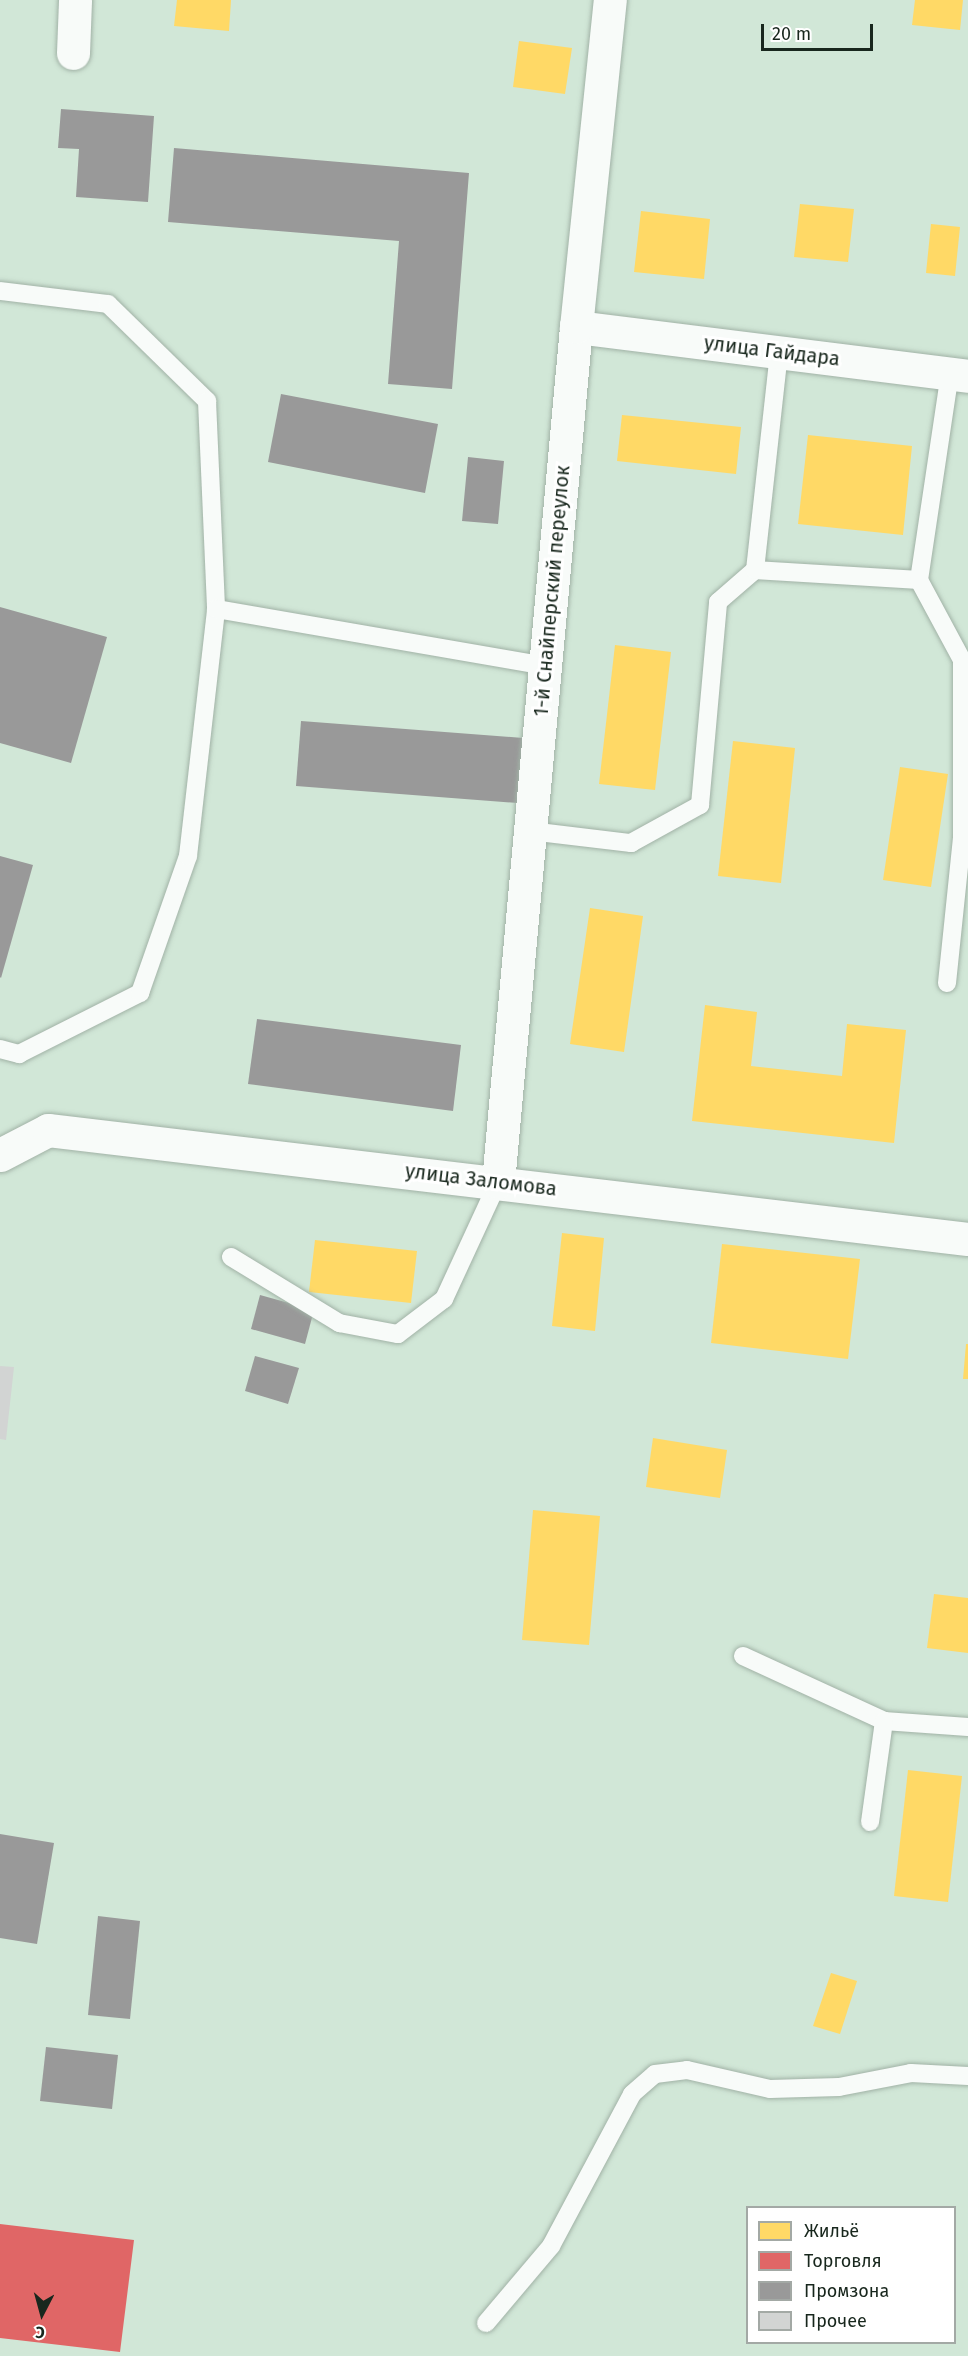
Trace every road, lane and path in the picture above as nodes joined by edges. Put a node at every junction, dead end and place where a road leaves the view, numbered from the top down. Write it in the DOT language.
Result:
graph roads {
  1 [pos="75,0"];
  2 [pos="610,0"];
  3 [pos="73,53"];
  4 [pos="0,291"];
  5 [pos="576,327"];
  6 [pos="779,352"];
  7 [pos="959,374"];
  8 [pos="755,570"];
  9 [pos="920,580"];
  10 [pos="216,609"];
  11 [pos="545,666"];
  12 [pos="530,831"];
  13 [pos="947,983"];
  14 [pos="0,1048"];
  15 [pos="0,1155"];
  16 [pos="498,1182"];
  17 [pos="968,1239"];
  18 [pos="231,1257"];
  19 [pos="743,1656"];
  20 [pos="884,1721"];
  21 [pos="968,1727"];
  22 [pos="870,1822"];
  23 [pos="968,2076"];
  24 [pos="486,2323"];
  1 -- 3 [label="street"];
  2 -- 5 [label="street, 1-й Снайперский переулок"];
  4 -- 10 [label="lane"];
  5 -- 6 [label="street, улица Гайдара"];
  5 -- 11 [label="street, 1-й Снайперский переулок"];
  6 -- 7 [label="street, улица Гайдара"];
  6 -- 8 [label="lane"];
  7 -- 9 [label="lane"];
  8 -- 9 [label="lane"];
  8 -- 12 [label="lane"];
  9 -- 13 [label="lane"];
  10 -- 11 [label="lane"];
  10 -- 14 [label="lane"];
  11 -- 12 [label="street, 1-й Снайперский переулок"];
  12 -- 16 [label="street, 1-й Снайперский переулок"];
  15 -- 16 [label="street, улица Заломова"];
  16 -- 17 [label="street, улица Заломова"];
  16 -- 18 [label="lane"];
  19 -- 20 [label="lane"];
  20 -- 21 [label="lane"];
  20 -- 22 [label="lane"];
  23 -- 24 [label="lane"];
}
